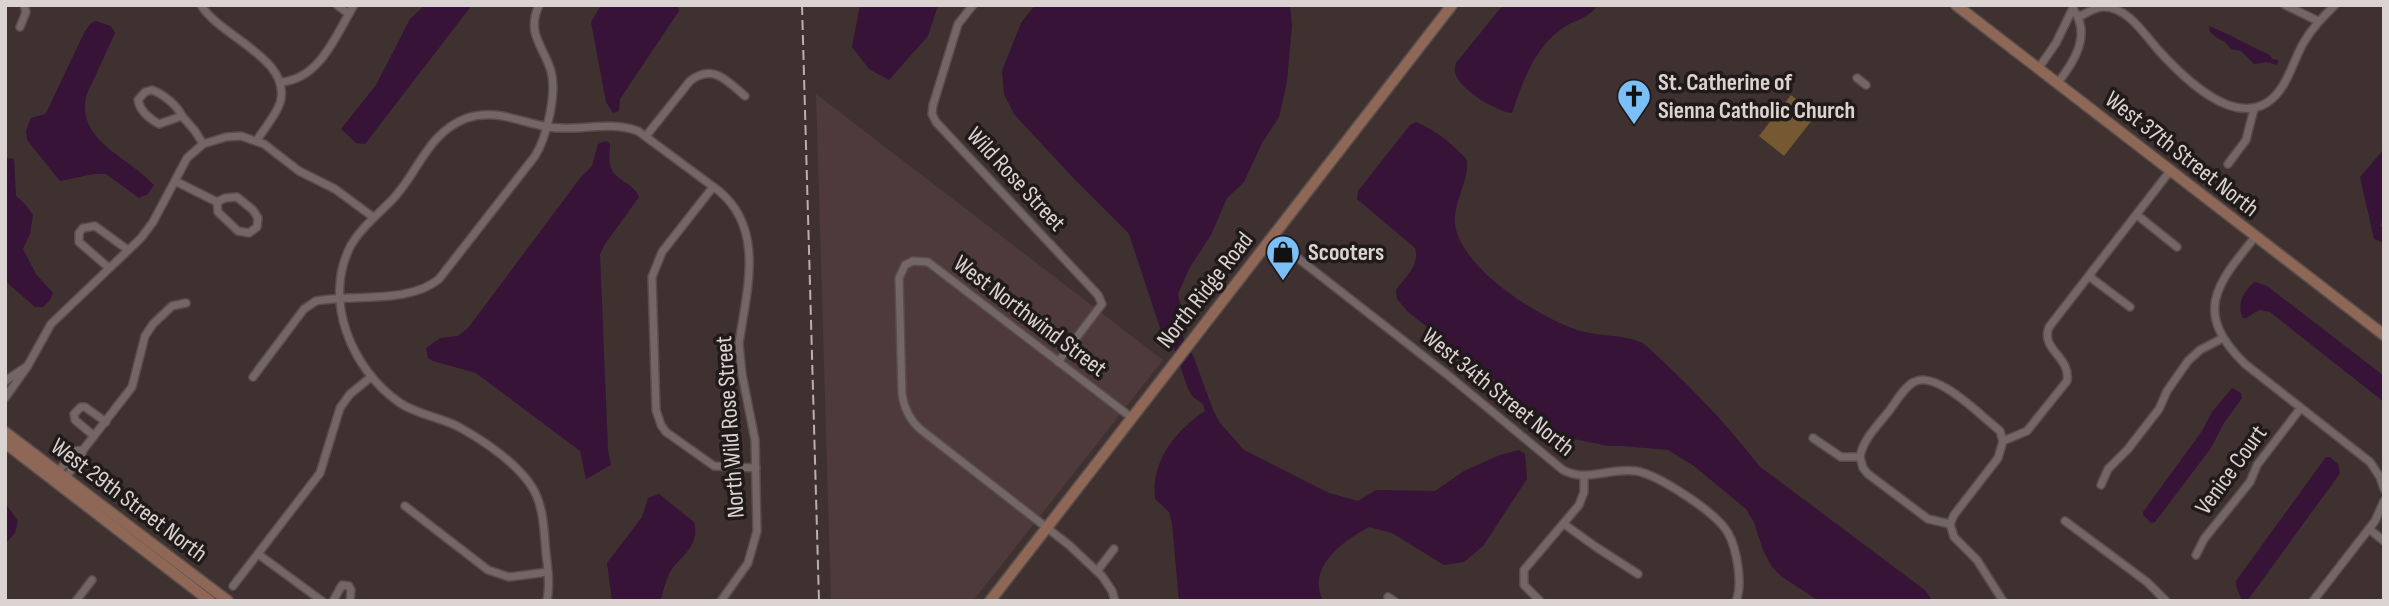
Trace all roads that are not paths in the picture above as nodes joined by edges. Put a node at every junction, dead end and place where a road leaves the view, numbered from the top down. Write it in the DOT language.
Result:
graph roads {
  1 [pos="24,5"];
  2 [pos="201,5"];
  3 [pos="337,5"];
  4 [pos="354,5"];
  5 [pos="539,5"];
  6 [pos="973,5"];
  7 [pos="1452,5"];
  8 [pos="1956,5"];
  9 [pos="2285,5"];
  10 [pos="2335,5"];
  11 [pos="2099,6"];
  12 [pos="2073,7"];
  13 [pos="349,14"];
  14 [pos="2079,17"];
  15 [pos="2318,21"];
  16 [pos="20,27"];
  17 [pos="2038,69"];
  18 [pos="1857,78"];
  19 [pos="281,82"];
  20 [pos="2057,84"];
  21 [pos="1866,85"];
  22 [pos="745,96"];
  23 [pos="2254,109"];
  24 [pos="182,116"];
  25 [pos="547,127"];
  26 [pos="646,136"];
  27 [pos="257,140"];
  28 [pos="203,144"];
  29 [pos="2228,164"];
  30 [pos="2170,171"];
  31 [pos="175,181"];
  32 [pos="713,187"];
  33 [pos="217,202"];
  34 [pos="2137,215"];
  35 [pos="373,217"];
  36 [pos="2255,237"];
  37 [pos="1272,239"];
  38 [pos="2177,247"];
  39 [pos="128,250"];
  40 [pos="109,268"];
  41 [pos="2090,277"];
  42 [pos="340,298"];
  43 [pos="186,303"];
  44 [pos="2130,307"];
  45 [pos="2384,335"];
  46 [pos="2224,338"];
  47 [pos="1058,362"];
  48 [pos="27,367"];
  49 [pos="253,377"];
  50 [pos="372,377"];
  51 [pos="5,381"];
  52 [pos="5,398"];
  53 [pos="2300,409"];
  54 [pos="1132,418"];
  55 [pos="106,422"];
  56 [pos="5,432"];
  57 [pos="94,436"];
  58 [pos="1813,438"];
  59 [pos="2003,441"];
  60 [pos="5,443"];
  61 [pos="1860,457"];
  62 [pos="757,468"];
  63 [pos="1584,476"];
  64 [pos="59,479"];
  65 [pos="2383,479"];
  66 [pos="2101,485"];
  67 [pos="2384,489"];
  68 [pos="2384,501"];
  69 [pos="405,506"];
  70 [pos="2065,521"];
  71 [pos="1564,524"];
  72 [pos="1950,524"];
  73 [pos="1047,527"];
  74 [pos="2369,529"];
  75 [pos="2384,541"];
  76 [pos="1114,549"];
  77 [pos="258,554"];
  78 [pos="2196,555"];
  79 [pos="176,568"];
  80 [pos="1097,571"];
  81 [pos="548,572"];
  82 [pos="1639,574"];
  83 [pos="92,580"];
  84 [pos="233,586"];
  85 [pos="76,601"];
  86 [pos="211,601"];
  87 [pos="228,601"];
  88 [pos="322,601"];
  89 [pos="333,601"];
  90 [pos="350,601"];
  91 [pos="547,601"];
  92 [pos="721,601"];
  93 [pos="990,601"];
  94 [pos="1115,601"];
  95 [pos="1540,601"];
  96 [pos="1737,601"];
  97 [pos="2003,601"];
  98 [pos="2166,601"];
  99 [pos="2313,601"];
  1 -- 16 [label="street"];
  2 -- 19 [label="street"];
  3 -- 13 [label="street"];
  4 -- 13 [label="street"];
  5 -- 25 [label="street"];
  6 -- 47 [label="street, Wild Rose Street"];
  7 -- 37 [label="main road, North Ridge Road"];
  8 -- 17 [label="main road, West 37th Street North"];
  9 -- 15 [label="street"];
  10 -- 15 [label="street"];
  11 -- 14 [label="street"];
  11 -- 23 [label="street"];
  12 -- 14 [label="street"];
  12 -- 17 [label="street"];
  13 -- 19 [label="street"];
  14 -- 20 [label="street"];
  15 -- 23 [label="street"];
  17 -- 20 [label="main road, West 37th Street North"];
  18 -- 21 [label="street"];
  19 -- 27 [label="street"];
  20 -- 30 [label="main road, West 37th Street North"];
  22 -- 26 [label="street"];
  23 -- 29 [label="street"];
  24 -- 24 [label="street"];
  24 -- 28 [label="street"];
  25 -- 26 [label="street, North Wild Rose Street"];
  25 -- 35 [label="street, North Wild Rose Street"];
  25 -- 42 [label="street"];
  26 -- 32 [label="street, North Wild Rose Street"];
  27 -- 28 [label="street"];
  27 -- 35 [label="street"];
  28 -- 31 [label="street"];
  30 -- 34 [label="street"];
  30 -- 36 [label="main road, West 37th Street North"];
  31 -- 33 [label="street"];
  31 -- 39 [label="street"];
  32 -- 62 [label="street, North Wild Rose Street"];
  32 -- 62 [label="street"];
  33 -- 33 [label="street"];
  34 -- 38 [label="street"];
  34 -- 41 [label="street"];
  35 -- 42 [label="street, North Wild Rose Street"];
  36 -- 45 [label="main road, West 37th Street North"];
  36 -- 46 [label="street"];
  37 -- 54 [label="main road, North Ridge Road"];
  37 -- 63 [label="street, West 34th Street North"];
  39 -- 40 [label="street"];
  39 -- 40 [label="street"];
  40 -- 48 [label="street"];
  41 -- 44 [label="street"];
  41 -- 59 [label="street"];
  42 -- 49 [label="street"];
  42 -- 50 [label="street, North Wild Rose Street"];
  43 -- 55 [label="street"];
  46 -- 53 [label="street"];
  46 -- 66 [label="street"];
  47 -- 54 [label="street, West Northwind Street"];
  47 -- 73 [label="street, West Northwind Street"];
  48 -- 51 [label="street"];
  48 -- 52 [label="street"];
  50 -- 77 [label="street"];
  50 -- 81 [label="street, North Wild Rose Street"];
  53 -- 65 [label="street"];
  53 -- 78 [label="street, Venice Court"];
  54 -- 73 [label="main road, North Ridge Road"];
  55 -- 57 [label="street"];
  55 -- 57 [label="street"];
  56 -- 64 [label="main road, West 29th Street North"];
  57 -- 64 [label="street"];
  58 -- 61 [label="street"];
  59 -- 61 [label="street"];
  59 -- 72 [label="street"];
  60 -- 64 [label="main road, West 29th Street North"];
  61 -- 72 [label="street"];
  62 -- 92 [label="street, North Wild Rose Street"];
  63 -- 71 [label="street"];
  63 -- 96 [label="street, West 34th Street North"];
  64 -- 79 [label="main road, West 29th Street North"];
  65 -- 67 [label="street"];
  68 -- 74 [label="street"];
  69 -- 81 [label="street"];
  70 -- 98 [label="street"];
  71 -- 82 [label="street"];
  71 -- 95 [label="street"];
  72 -- 97 [label="street"];
  73 -- 80 [label="street"];
  73 -- 93 [label="main road, North Ridge Road"];
  74 -- 75 [label="street"];
  74 -- 99 [label="street"];
  76 -- 80 [label="street"];
  77 -- 84 [label="street"];
  77 -- 88 [label="street"];
  79 -- 86 [label="main road, West 29th Street North"];
  79 -- 87 [label="main road, West 29th Street North"];
  80 -- 94 [label="street"];
  81 -- 91 [label="street, North Wild Rose Street"];
  83 -- 85 [label="street"];
  89 -- 90 [label="street"];
}
